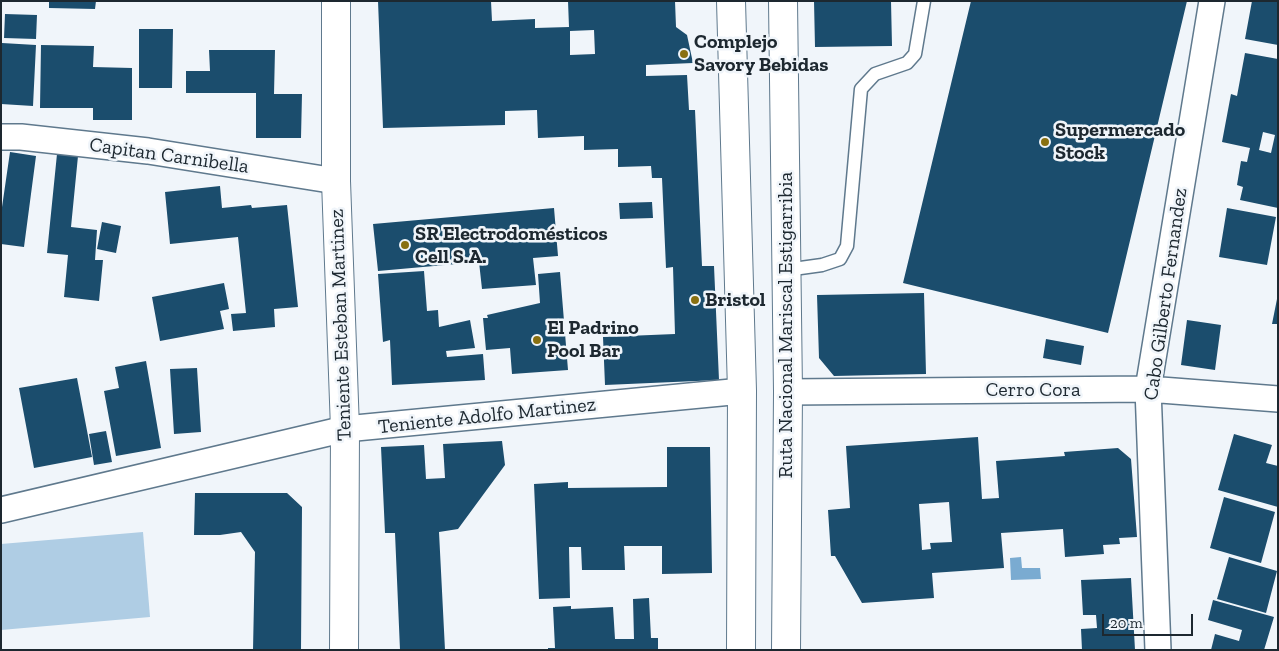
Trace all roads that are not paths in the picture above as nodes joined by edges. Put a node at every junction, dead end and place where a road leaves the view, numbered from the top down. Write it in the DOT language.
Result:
graph roads {
  1 [pos="336,1"];
  2 [pos="731,1"];
  3 [pos="783,1"];
  4 [pos="924,1"];
  5 [pos="1212,1"];
  6 [pos="1,137"];
  7 [pos="336,181"];
  8 [pos="786,270"];
  9 [pos="1148,389"];
  10 [pos="742,391"];
  11 [pos="788,392"];
  12 [pos="1278,399"];
  13 [pos="345,429"];
  14 [pos="1,510"];
  15 [pos="344,650"];
  16 [pos="741,650"];
  17 [pos="786,650"];
  18 [pos="1158,650"];
  1 -- 7 [label="main road, Teniente Esteban Martinez"];
  2 -- 10 [label="main road"];
  3 -- 8 [label="main road, Ruta Nacional Mariscal Estigarribia"];
  4 -- 8 [label="lane"];
  5 -- 9 [label="street, Cabo Gilberto Fernandez"];
  6 -- 7 [label="street, Capitan Carnibella"];
  7 -- 13 [label="main road, Teniente Esteban Martinez"];
  8 -- 11 [label="main road, Ruta Nacional Mariscal Estigarribia"];
  9 -- 11 [label="street, Cerro Cora"];
  9 -- 12 [label="street, Cerro Cora"];
  9 -- 18 [label="street, Cabo Gilberto Fernandez"];
  10 -- 13 [label="street, Teniente Adolfo Martinez"];
  10 -- 16 [label="main road"];
  11 -- 17 [label="main road, Ruta Nacional Mariscal Estigarribia"];
  13 -- 14 [label="street, Teniente Adolfo Martinez"];
  13 -- 15 [label="main road, Teniente Esteban Martinez"];
}
